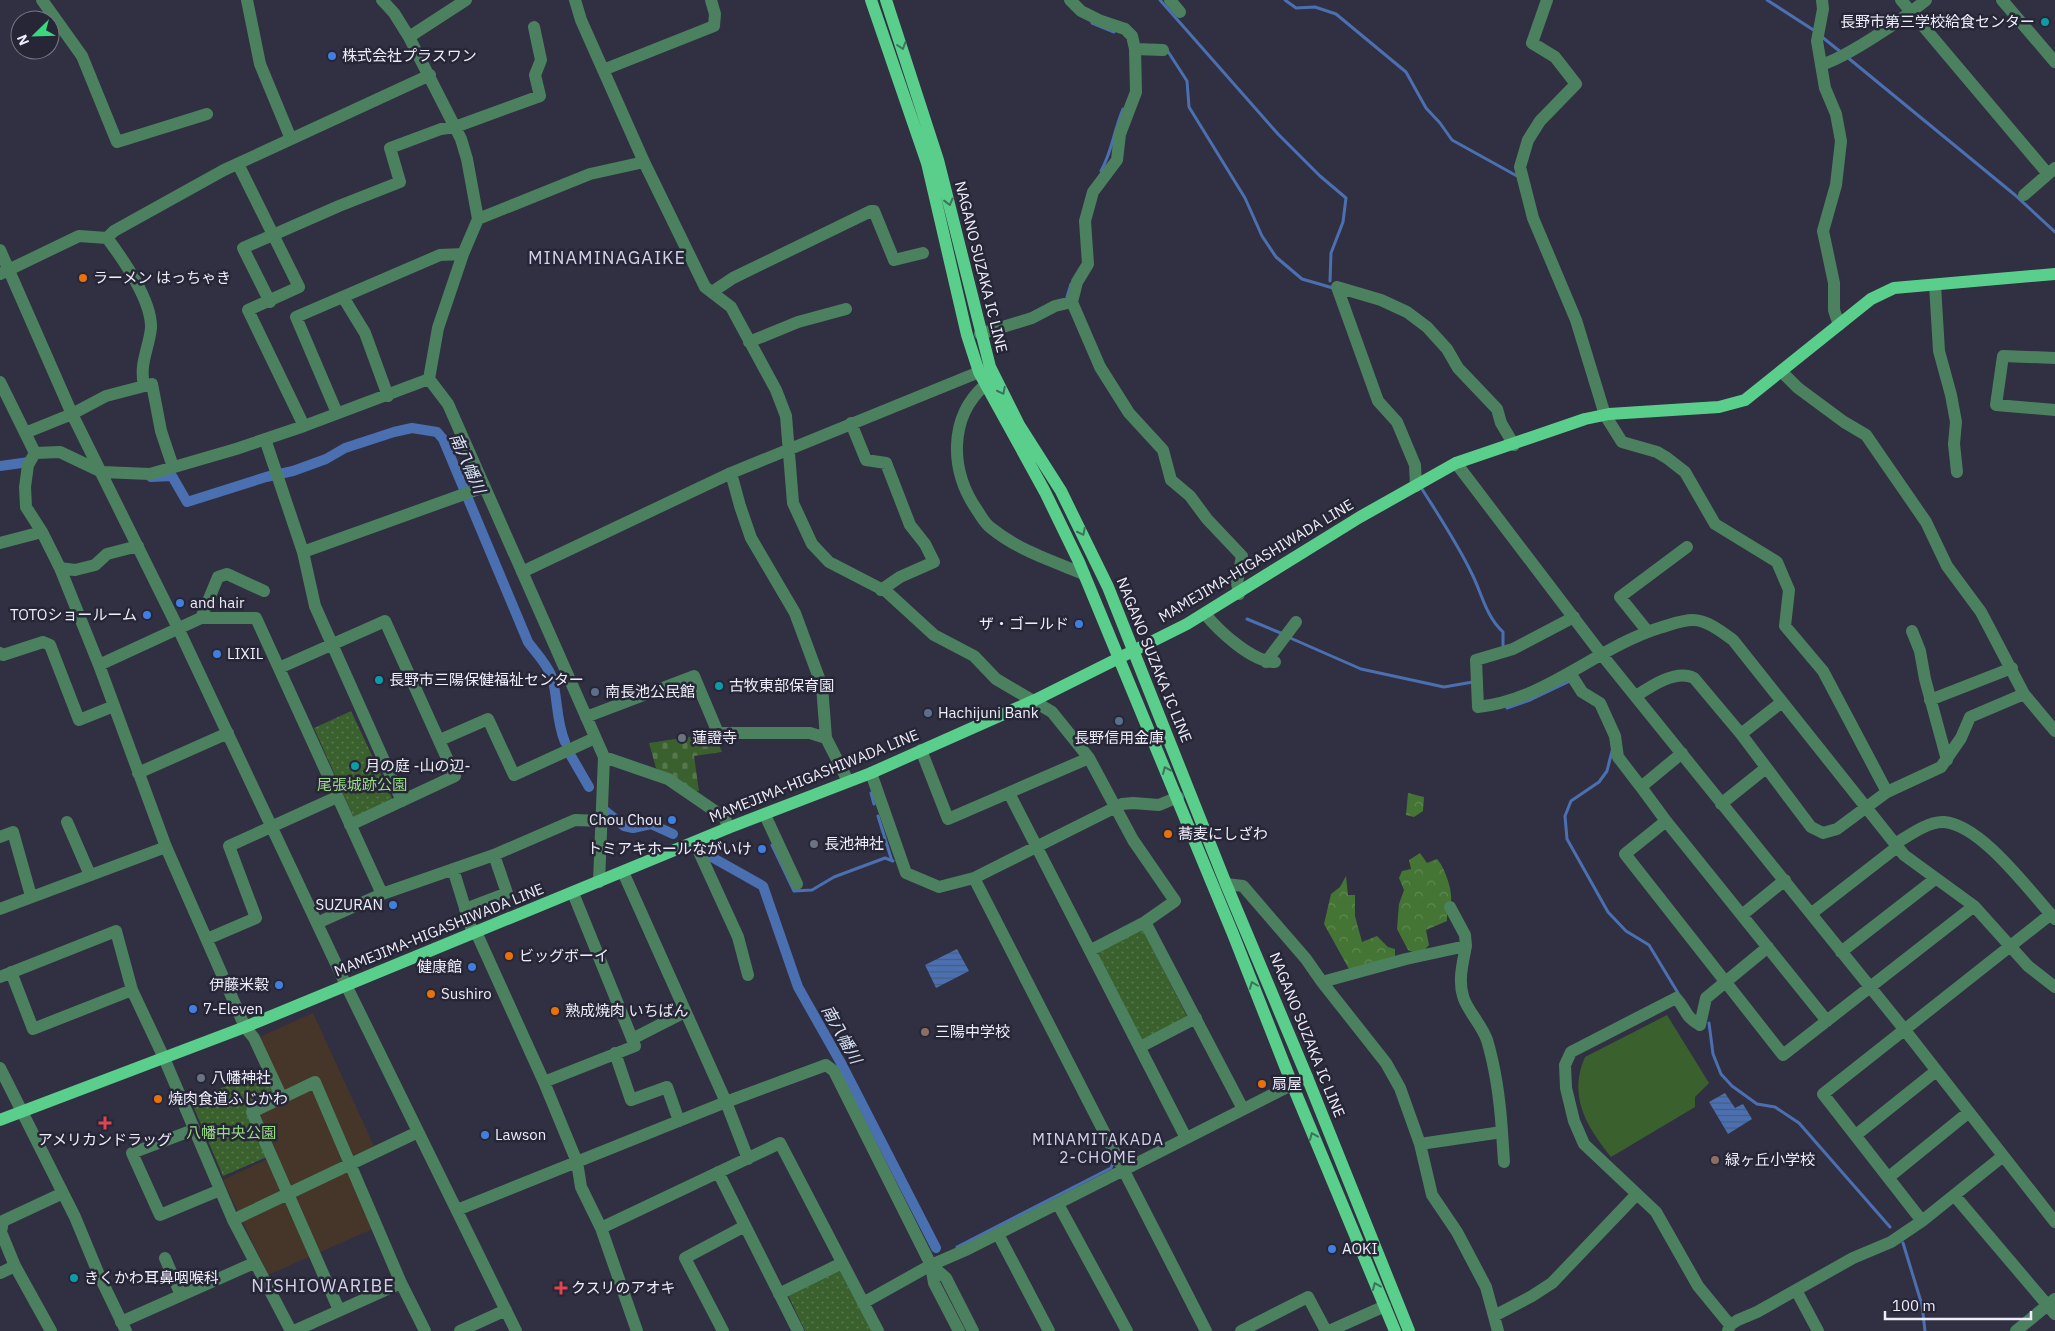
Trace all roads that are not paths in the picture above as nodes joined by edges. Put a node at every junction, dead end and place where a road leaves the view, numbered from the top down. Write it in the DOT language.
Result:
graph roads {
  1 [pos="42,0"];
  2 [pos="247,0"];
  3 [pos="382,0"];
  4 [pos="466,0"];
  5 [pos="575,0"];
  6 [pos="711,0"];
  7 [pos="871,0"];
  8 [pos="886,0"];
  9 [pos="1070,0"];
  10 [pos="1170,0"];
  11 [pos="1547,0"];
  12 [pos="1822,0"];
  13 [pos="1901,0"];
  14 [pos="1926,0"];
  15 [pos="2002,0"];
  16 [pos="1180,12"];
  17 [pos="1912,12"];
  18 [pos="534,27"];
  19 [pos="409,37"];
  20 [pos="1135,49"];
  21 [pos="1163,50"];
  22 [pos="2055,62"];
  23 [pos="1821,65"];
  24 [pos="603,70"];
  25 [pos="430,75"];
  26 [pos="206,114"];
  27 [pos="455,128"];
  28 [pos="291,139"];
  29 [pos="644,162"];
  30 [pos="238,164"];
  31 [pos="2052,171"];
  32 [pos="2024,195"];
  33 [pos="478,218"];
  34 [pos="273,234"];
  35 [pos="107,238"];
  36 [pos="0,250"];
  37 [pos="923,253"];
  38 [pos="463,254"];
  39 [pos="4,272"];
  40 [pos="2055,274"];
  41 [pos="1935,285"];
  42 [pos="712,292"];
  43 [pos="343,297"];
  44 [pos="270,302"];
  45 [pos="1072,302"];
  46 [pos="846,309"];
  47 [pos="1839,325"];
  48 [pos="980,334"];
  49 [pos="749,342"];
  50 [pos="2055,358"];
  51 [pos="985,370"];
  52 [pos="1781,371"];
  53 [pos="429,379"];
  54 [pos="0,382"];
  55 [pos="144,385"];
  56 [pos="985,385"];
  57 [pos="388,396"];
  58 [pos="5,407"];
  59 [pos="2055,410"];
  60 [pos="337,413"];
  61 [pos="72,414"];
  62 [pos="1604,415"];
  63 [pos="851,423"];
  64 [pos="304,426"];
  65 [pos="25,433"];
  66 [pos="266,439"];
  67 [pos="1514,445"];
  68 [pos="788,449"];
  69 [pos="35,453"];
  70 [pos="1456,463"];
  71 [pos="172,467"];
  72 [pos="102,472"];
  73 [pos="1957,472"];
  74 [pos="731,473"];
  75 [pos="1416,486"];
  76 [pos="484,488"];
  77 [pos="42,532"];
  78 [pos="0,543"];
  79 [pos="138,546"];
  80 [pos="1687,547"];
  81 [pos="303,552"];
  82 [pos="60,568"];
  83 [pos="522,572"];
  84 [pos="1084,574"];
  85 [pos="881,590"];
  86 [pos="264,591"];
  87 [pos="1239,594"];
  88 [pos="1205,614"];
  89 [pos="1574,617"];
  90 [pos="201,618"];
  91 [pos="1296,622"];
  92 [pos="178,628"];
  93 [pos="1912,631"];
  94 [pos="1648,632"];
  95 [pos="332,644"];
  96 [pos="1134,652"];
  97 [pos="0,653"];
  98 [pos="1602,655"];
  99 [pos="1119,659"];
  100 [pos="100,665"];
  101 [pos="279,668"];
  102 [pos="2012,668"];
  103 [pos="1570,673"];
  104 [pos="2024,694"];
  105 [pos="1636,696"];
  106 [pos="1035,700"];
  107 [pos="1930,700"];
  108 [pos="1782,702"];
  109 [pos="114,706"];
  110 [pos="586,717"];
  111 [pos="2055,731"];
  112 [pos="228,733"];
  113 [pos="1741,734"];
  114 [pos="595,738"];
  115 [pos="826,738"];
  116 [pos="440,740"];
  117 [pos="921,750"];
  118 [pos="1682,753"];
  119 [pos="604,757"];
  120 [pos="1089,758"];
  121 [pos="1947,760"];
  122 [pos="1766,768"];
  123 [pos="138,773"];
  124 [pos="871,773"];
  125 [pos="848,781"];
  126 [pos="1642,787"];
  127 [pos="1887,792"];
  128 [pos="1009,793"];
  129 [pos="337,797"];
  130 [pos="1178,797"];
  131 [pos="402,801"];
  132 [pos="1721,804"];
  133 [pos="1117,807"];
  134 [pos="1865,807"];
  135 [pos="764,814"];
  136 [pos="601,821"];
  137 [pos="1666,821"];
  138 [pos="67,822"];
  139 [pos="350,825"];
  140 [pos="272,827"];
  141 [pos="728,828"];
  142 [pos="0,837"];
  143 [pos="695,843"];
  144 [pos="1896,846"];
  145 [pos="166,847"];
  146 [pos="1038,847"];
  147 [pos="494,855"];
  148 [pos="452,870"];
  149 [pos="623,872"];
  150 [pos="90,875"];
  151 [pos="974,878"];
  152 [pos="1935,879"];
  153 [pos="1784,880"];
  154 [pos="599,882"];
  155 [pos="797,884"];
  156 [pos="1226,884"];
  157 [pos="572,893"];
  158 [pos="382,894"];
  159 [pos="31,896"];
  160 [pos="1974,906"];
  161 [pos="1450,907"];
  162 [pos="0,909"];
  163 [pos="465,909"];
  164 [pos="1812,913"];
  165 [pos="1742,915"];
  166 [pos="2053,917"];
  167 [pos="1145,922"];
  168 [pos="317,923"];
  169 [pos="474,933"];
  170 [pos="207,939"];
  171 [pos="1466,946"];
  172 [pos="1768,947"];
  173 [pos="2011,948"];
  174 [pos="1091,950"];
  175 [pos="1842,952"];
  176 [pos="6,975"];
  177 [pos="748,975"];
  178 [pos="1725,981"];
  179 [pos="1322,982"];
  180 [pos="346,985"];
  181 [pos="1869,986"];
  182 [pos="2055,987"];
  183 [pos="132,990"];
  184 [pos="685,1012"];
  185 [pos="1196,1018"];
  186 [pos="1827,1021"];
  187 [pos="245,1027"];
  188 [pos="1904,1029"];
  189 [pos="632,1039"];
  190 [pos="1140,1047"];
  191 [pos="615,1053"];
  192 [pos="164,1058"];
  193 [pos="0,1068"];
  194 [pos="1936,1071"];
  195 [pos="1307,1077"];
  196 [pos="544,1082"];
  197 [pos="1292,1084"];
  198 [pos="282,1098"];
  199 [pos="726,1102"];
  200 [pos="1243,1109"];
  201 [pos="23,1112"];
  202 [pos="1969,1112"];
  203 [pos="0,1120"];
  204 [pos="679,1121"];
  205 [pos="193,1130"];
  206 [pos="418,1132"];
  207 [pos="1502,1132"];
  208 [pos="1856,1135"];
  209 [pos="1186,1138"];
  210 [pos="1420,1144"];
  211 [pos="2004,1156"];
  212 [pos="748,1158"];
  213 [pos="577,1162"];
  214 [pos="1504,1162"];
  215 [pos="349,1165"];
  216 [pos="1123,1170"];
  217 [pos="718,1172"];
  218 [pos="1888,1177"];
  219 [pos="220,1190"];
  220 [pos="63,1193"];
  221 [pos="288,1194"];
  222 [pos="1636,1195"];
  223 [pos="1954,1195"];
  224 [pos="1058,1204"];
  225 [pos="458,1210"];
  226 [pos="233,1220"];
  227 [pos="1922,1221"];
  228 [pos="2055,1222"];
  229 [pos="745,1226"];
  230 [pos="601,1228"];
  231 [pos="998,1234"];
  232 [pos="165,1258"];
  233 [pos="254,1263"];
  234 [pos="842,1263"];
  235 [pos="15,1266"];
  236 [pos="931,1266"];
  237 [pos="0,1274"];
  238 [pos="401,1283"];
  239 [pos="1796,1290"];
  240 [pos="779,1294"];
  241 [pos="181,1295"];
  242 [pos="863,1303"];
  243 [pos="1385,1306"];
  244 [pos="2052,1306"];
  245 [pos="339,1310"];
  246 [pos="506,1310"];
  247 [pos="1494,1316"];
  248 [pos="123,1326"];
  249 [pos="1729,1328"];
  250 [pos="51,1331"];
  251 [pos="292,1331"];
  252 [pos="426,1331"];
  253 [pos="460,1331"];
  254 [pos="516,1331"];
  255 [pos="637,1331"];
  256 [pos="723,1331"];
  257 [pos="798,1331"];
  258 [pos="878,1331"];
  259 [pos="959,1331"];
  260 [pos="973,1331"];
  261 [pos="1049,1331"];
  262 [pos="1127,1331"];
  263 [pos="1206,1331"];
  264 [pos="1241,1331"];
  265 [pos="1327,1331"];
  266 [pos="1395,1331"];
  267 [pos="1409,1331"];
  268 [pos="1498,1331"];
  269 [pos="1818,1331"];
  270 [pos="2016,1331"];
  1 -- 26 [label="street"];
  2 -- 28 [label="street"];
  3 -- 19 [label="street"];
  4 -- 19 [label="street"];
  5 -- 24 [label="street"];
  6 -- 24 [label="street"];
  7 -- 51 [label="main road, NAGANO SUZAKA IC LINE"];
  8 -- 48 [label="main road, NAGANO SUZAKA IC LINE, one-way"];
  9 -- 20 [label="street"];
  10 -- 16 [label="street"];
  11 -- 62 [label="street"];
  12 -- 23 [label="street"];
  13 -- 17 [label="street"];
  14 -- 17 [label="street"];
  15 -- 22 [label="street"];
  17 -- 23 [label="street"];
  17 -- 31 [label="street"];
  18 -- 27 [label="street"];
  19 -- 25 [label="street"];
  20 -- 21 [label="street"];
  20 -- 45 [label="street"];
  23 -- 47 [label="street"];
  24 -- 29 [label="street"];
  25 -- 27 [label="street"];
  25 -- 28 [label="street"];
  27 -- 33 [label="street"];
  27 -- 34 [label="street"];
  28 -- 30 [label="street"];
  29 -- 33 [label="street"];
  29 -- 42 [label="street"];
  30 -- 34 [label="street"];
  30 -- 35 [label="street"];
  31 -- 32 [label="street"];
  33 -- 38 [label="street"];
  34 -- 44 [label="street"];
  34 -- 44 [label="street"];
  35 -- 39 [label="street"];
  35 -- 55 [label="street"];
  36 -- 39 [label="street"];
  37 -- 42 [label="street"];
  38 -- 43 [label="street"];
  38 -- 53 [label="street"];
  39 -- 61 [label="street"];
  40 -- 41 [label="main road, MAMEJIMA-HIGASHIWADA LINE"];
  41 -- 47 [label="main road, MAMEJIMA-HIGASHIWADA LINE"];
  41 -- 73 [label="street"];
  42 -- 49 [label="street"];
  43 -- 57 [label="street"];
  43 -- 60 [label="street"];
  44 -- 64 [label="street"];
  45 -- 48 [label="street"];
  45 -- 87 [label="street"];
  46 -- 49 [label="street"];
  47 -- 52 [label="main road, MAMEJIMA-HIGASHIWADA LINE"];
  48 -- 51 [label="main road, NAGANO SUZAKA IC LINE"];
  49 -- 68 [label="street"];
  50 -- 59 [label="street"];
  51 -- 56 [label="main road, NAGANO SUZAKA IC LINE"];
  51 -- 63 [label="street"];
  51 -- 96 [label="main road, NAGANO SUZAKA IC LINE, one-way"];
  52 -- 62 [label="main road, MAMEJIMA-HIGASHIWADA LINE"];
  52 -- 102 [label="street"];
  53 -- 57 [label="street"];
  53 -- 76 [label="street"];
  54 -- 58 [label="street"];
  55 -- 61 [label="street"];
  55 -- 71 [label="street"];
  56 -- 84 [label="main road, NAGANO SUZAKA IC LINE"];
  56 -- 84 [label="street"];
  57 -- 60 [label="street"];
  58 -- 65 [label="street"];
  60 -- 64 [label="street"];
  61 -- 65 [label="street"];
  61 -- 72 [label="street"];
  62 -- 67 [label="main road, MAMEJIMA-HIGASHIWADA LINE"];
  62 -- 127 [label="street"];
  63 -- 68 [label="street"];
  63 -- 85 [label="street"];
  64 -- 66 [label="street"];
  65 -- 69 [label="street"];
  66 -- 71 [label="street"];
  66 -- 81 [label="street"];
  67 -- 70 [label="main road, MAMEJIMA-HIGASHIWADA LINE"];
  67 -- 75 [label="street"];
  68 -- 74 [label="street"];
  68 -- 85 [label="street"];
  69 -- 72 [label="street"];
  69 -- 77 [label="street"];
  70 -- 75 [label="main road, MAMEJIMA-HIGASHIWADA LINE"];
  70 -- 89 [label="street"];
  71 -- 72 [label="street"];
  72 -- 79 [label="street"];
  74 -- 83 [label="street"];
  74 -- 115 [label="street"];
  75 -- 87 [label="main road, MAMEJIMA-HIGASHIWADA LINE"];
  76 -- 81 [label="street"];
  76 -- 83 [label="street"];
  77 -- 78 [label="street"];
  77 -- 82 [label="street"];
  79 -- 82 [label="street"];
  79 -- 92 [label="street"];
  80 -- 94 [label="street"];
  81 -- 95 [label="street"];
  82 -- 100 [label="street"];
  83 -- 110 [label="street"];
  84 -- 99 [label="main road, NAGANO SUZAKA IC LINE"];
  85 -- 106 [label="street"];
  86 -- 90 [label="street"];
  87 -- 88 [label="main road, MAMEJIMA-HIGASHIWADA LINE"];
  88 -- 91 [label="street"];
  88 -- 96 [label="main road, MAMEJIMA-HIGASHIWADA LINE"];
  89 -- 98 [label="street"];
  89 -- 103 [label="street"];
  90 -- 92 [label="street"];
  90 -- 101 [label="street"];
  92 -- 100 [label="street"];
  92 -- 112 [label="street"];
  93 -- 107 [label="street"];
  94 -- 98 [label="street"];
  94 -- 108 [label="street"];
  95 -- 101 [label="street"];
  95 -- 116 [label="street"];
  95 -- 131 [label="street"];
  96 -- 99 [label="main road, MAMEJIMA-HIGASHIWADA LINE"];
  96 -- 156 [label="main road, NAGANO SUZAKA IC LINE"];
  97 -- 109 [label="street"];
  98 -- 103 [label="street"];
  98 -- 105 [label="street"];
  99 -- 106 [label="main road, MAMEJIMA-HIGASHIWADA LINE"];
  130 -- 99 [label="main road, NAGANO SUZAKA IC LINE, one-way"];
  100 -- 109 [label="street"];
  101 -- 129 [label="street"];
  102 -- 104 [label="street"];
  102 -- 107 [label="street"];
  103 -- 126 [label="street"];
  104 -- 111 [label="street"];
  104 -- 121 [label="street"];
  105 -- 113 [label="street"];
  105 -- 118 [label="street"];
  106 -- 117 [label="main road, MAMEJIMA-HIGASHIWADA LINE"];
  106 -- 120 [label="street"];
  107 -- 121 [label="street"];
  108 -- 113 [label="street"];
  108 -- 134 [label="street"];
  109 -- 123 [label="street"];
  110 -- 114 [label="street"];
  110 -- 115 [label="street"];
  112 -- 123 [label="street"];
  112 -- 140 [label="street"];
  113 -- 122 [label="street"];
  114 -- 116 [label="street"];
  114 -- 119 [label="street"];
  115 -- 125 [label="street"];
  116 -- 131 [label="street"];
  117 -- 124 [label="main road, MAMEJIMA-HIGASHIWADA LINE"];
  117 -- 128 [label="street"];
  118 -- 126 [label="street"];
  118 -- 132 [label="street"];
  119 -- 136 [label="street"];
  119 -- 141 [label="street"];
  120 -- 128 [label="street"];
  120 -- 133 [label="street"];
  121 -- 127 [label="street"];
  122 -- 132 [label="street"];
  122 -- 134 [label="street"];
  123 -- 145 [label="street"];
  124 -- 125 [label="main road, MAMEJIMA-HIGASHIWADA LINE"];
  124 -- 151 [label="street"];
  125 -- 135 [label="main road, MAMEJIMA-HIGASHIWADA LINE"];
  126 -- 137 [label="street"];
  127 -- 134 [label="street"];
  128 -- 146 [label="street"];
  129 -- 139 [label="street"];
  129 -- 140 [label="street"];
  130 -- 133 [label="street"];
  197 -- 130 [label="main road, NAGANO SUZAKA IC LINE, one-way"];
  131 -- 139 [label="street"];
  132 -- 153 [label="street"];
  133 -- 146 [label="street"];
  133 -- 167 [label="street"];
  134 -- 144 [label="street"];
  135 -- 141 [label="main road, MAMEJIMA-HIGASHIWADA LINE"];
  135 -- 155 [label="street"];
  136 -- 147 [label="street"];
  136 -- 154 [label="street"];
  137 -- 165 [label="street"];
  137 -- 178 [label="street"];
  138 -- 150 [label="street"];
  139 -- 158 [label="street"];
  140 -- 168 [label="street"];
  140 -- 170 [label="street"];
  141 -- 143 [label="main road, MAMEJIMA-HIGASHIWADA LINE"];
  142 -- 159 [label="street"];
  143 -- 149 [label="main road, MAMEJIMA-HIGASHIWADA LINE"];
  143 -- 177 [label="street"];
  144 -- 152 [label="street"];
  144 -- 164 [label="street"];
  144 -- 166 [label="street"];
  145 -- 150 [label="street"];
  145 -- 170 [label="street"];
  146 -- 151 [label="street"];
  146 -- 174 [label="street"];
  147 -- 148 [label="street"];
  147 -- 163 [label="street"];
  148 -- 158 [label="street"];
  148 -- 163 [label="street"];
  149 -- 154 [label="main road, MAMEJIMA-HIGASHIWADA LINE"];
  149 -- 184 [label="street"];
  150 -- 159 [label="street"];
  151 -- 216 [label="street"];
  152 -- 160 [label="street"];
  152 -- 175 [label="street"];
  153 -- 164 [label="street"];
  153 -- 165 [label="street"];
  154 -- 157 [label="main road, MAMEJIMA-HIGASHIWADA LINE"];
  156 -- 179 [label="street"];
  156 -- 195 [label="main road, NAGANO SUZAKA IC LINE"];
  157 -- 169 [label="main road, MAMEJIMA-HIGASHIWADA LINE"];
  157 -- 189 [label="street"];
  158 -- 168 [label="street"];
  159 -- 162 [label="street"];
  160 -- 173 [label="street"];
  160 -- 181 [label="street"];
  161 -- 171 [label="street"];
  163 -- 169 [label="street"];
  164 -- 175 [label="street"];
  165 -- 172 [label="street"];
  166 -- 173 [label="street"];
  167 -- 174 [label="street"];
  167 -- 185 [label="street"];
  168 -- 180 [label="street"];
  169 -- 180 [label="main road, MAMEJIMA-HIGASHIWADA LINE"];
  169 -- 196 [label="street"];
  170 -- 187 [label="street"];
  171 -- 179 [label="street"];
  171 -- 207 [label="street"];
  172 -- 178 [label="street"];
  172 -- 186 [label="street"];
  173 -- 182 [label="street"];
  173 -- 188 [label="street"];
  174 -- 190 [label="street"];
  175 -- 181 [label="street"];
  176 -- 183 [label="street"];
  176 -- 183 [label="street"];
  178 -- 186 [label="street"];
  178 -- 222 [label="street"];
  179 -- 210 [label="street"];
  180 -- 187 [label="main road, MAMEJIMA-HIGASHIWADA LINE"];
  180 -- 206 [label="street"];
  181 -- 186 [label="street"];
  181 -- 188 [label="street"];
  183 -- 192 [label="street"];
  184 -- 189 [label="street"];
  184 -- 199 [label="street"];
  185 -- 190 [label="street"];
  185 -- 200 [label="street"];
  187 -- 192 [label="main road, MAMEJIMA-HIGASHIWADA LINE"];
  187 -- 198 [label="street"];
  188 -- 194 [label="street"];
  188 -- 208 [label="street"];
  189 -- 191 [label="street"];
  190 -- 209 [label="street"];
  191 -- 196 [label="street"];
  191 -- 204 [label="street"];
  192 -- 201 [label="main road, MAMEJIMA-HIGASHIWADA LINE"];
  192 -- 205 [label="street"];
  193 -- 201 [label="street"];
  194 -- 202 [label="street"];
  194 -- 208 [label="street"];
  195 -- 197 [label="street"];
  195 -- 267 [label="main road, NAGANO SUZAKA IC LINE"];
  196 -- 213 [label="street"];
  197 -- 200 [label="street"];
  243 -- 197 [label="main road, NAGANO SUZAKA IC LINE, one-way"];
  198 -- 215 [label="street"];
  198 -- 221 [label="street"];
  199 -- 204 [label="street"];
  199 -- 212 [label="street"];
  199 -- 236 [label="street"];
  200 -- 209 [label="street"];
  201 -- 203 [label="main road, MAMEJIMA-HIGASHIWADA LINE"];
  201 -- 220 [label="street"];
  202 -- 211 [label="street"];
  202 -- 218 [label="street"];
  204 -- 213 [label="street"];
  205 -- 219 [label="street"];
  205 -- 219 [label="street"];
  206 -- 215 [label="street"];
  206 -- 225 [label="street"];
  207 -- 210 [label="street"];
  207 -- 214 [label="street"];
  208 -- 218 [label="street"];
  209 -- 216 [label="street"];
  210 -- 247 [label="street"];
  211 -- 223 [label="street"];
  211 -- 228 [label="street"];
  212 -- 217 [label="street"];
  212 -- 234 [label="street"];
  213 -- 225 [label="street"];
  213 -- 230 [label="street"];
  215 -- 221 [label="street"];
  215 -- 238 [label="street"];
  216 -- 224 [label="street"];
  216 -- 263 [label="street"];
  217 -- 229 [label="street"];
  217 -- 230 [label="street"];
  218 -- 227 [label="street"];
  219 -- 226 [label="street"];
  220 -- 235 [label="street"];
  220 -- 248 [label="street"];
  221 -- 226 [label="street"];
  221 -- 245 [label="street"];
  222 -- 247 [label="street"];
  222 -- 249 [label="street"];
  223 -- 227 [label="street"];
  223 -- 244 [label="street"];
  224 -- 231 [label="street"];
  224 -- 262 [label="street"];
  225 -- 246 [label="street"];
  226 -- 233 [label="street"];
  227 -- 239 [label="street"];
  229 -- 240 [label="street"];
  229 -- 256 [label="street"];
  230 -- 255 [label="street"];
  231 -- 236 [label="street"];
  231 -- 261 [label="street"];
  232 -- 241 [label="street"];
  233 -- 241 [label="street"];
  233 -- 251 [label="street"];
  234 -- 240 [label="street"];
  234 -- 242 [label="street"];
  235 -- 237 [label="street"];
  235 -- 250 [label="street"];
  236 -- 242 [label="street"];
  236 -- 259 [label="street"];
  236 -- 260 [label="street"];
  238 -- 245 [label="street"];
  238 -- 252 [label="street"];
  239 -- 249 [label="street"];
  239 -- 269 [label="street"];
  240 -- 257 [label="street"];
  241 -- 248 [label="street"];
  242 -- 258 [label="street"];
  243 -- 265 [label="street"];
  243 -- 266 [label="main road, NAGANO SUZAKA IC LINE"];
  244 -- 270 [label="street"];
  245 -- 251 [label="street"];
  246 -- 253 [label="street"];
  246 -- 254 [label="street"];
  247 -- 268 [label="street"];
  264 -- 265 [label="street"];
}
